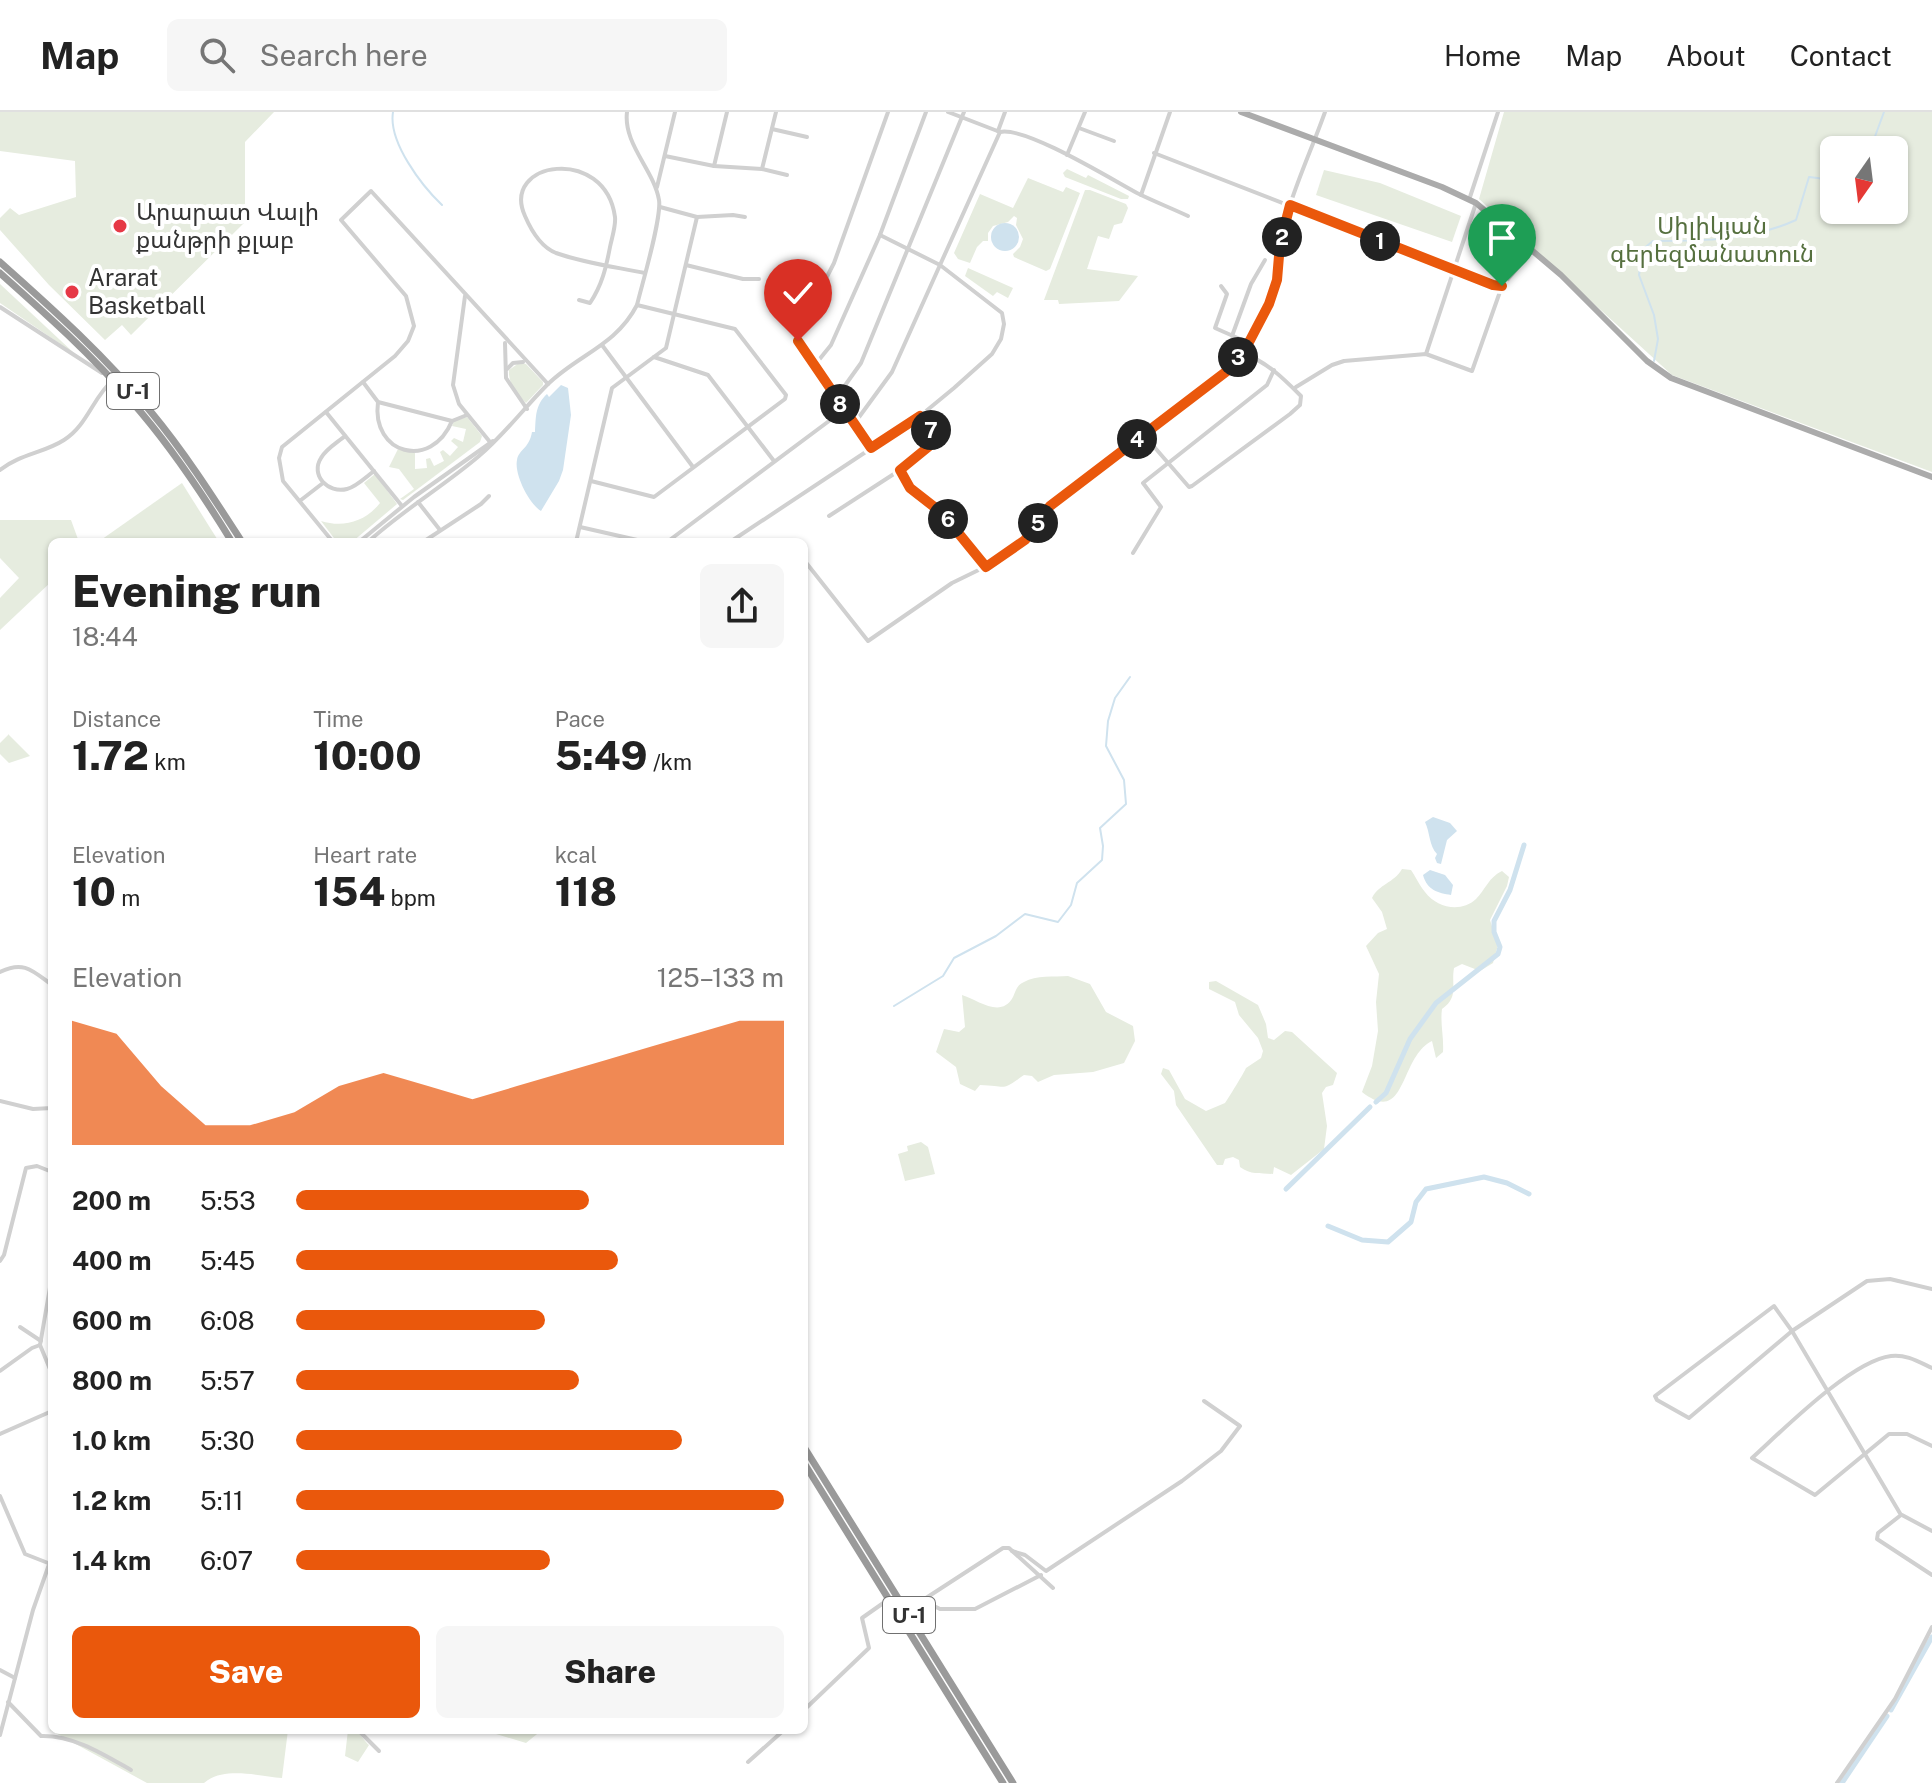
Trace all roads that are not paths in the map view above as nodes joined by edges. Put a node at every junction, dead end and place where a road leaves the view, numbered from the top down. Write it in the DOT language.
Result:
graph roads {
  1 [pos="627,112"];
  2 [pos="675,112"];
  3 [pos="727,112"];
  4 [pos="776,112"];
  5 [pos="888,112"];
  6 [pos="926,112"];
  7 [pos="948,112"];
  8 [pos="1005,112"];
  9 [pos="1085,112"];
  10 [pos="1170,112"];
  11 [pos="1241,112"];
  12 [pos="1325,112"];
  13 [pos="1498,112"];
  14 [pos="963,114"];
  15 [pos="1079,128"];
  16 [pos="772,129"];
  17 [pos="999,132"];
  18 [pos="807,137"];
  19 [pos="1315,140"];
  20 [pos="1114,141"];
  21 [pos="1154,153"];
  22 [pos="1067,155"];
  23 [pos="665,156"];
  24 [pos="714,166"];
  25 [pos="762,169"];
  26 [pos="787,175"];
  27 [pos="656,189"];
  28 [pos="1141,195"];
  29 [pos="1472,202"];
  30 [pos="1290,205"];
  31 [pos="660,207"];
  32 [pos="1188,216"];
  33 [pos="697,217"];
  34 [pos="745,217"];
  35 [pos="880,235"];
  36 [pos="909,250"];
  37 [pos="1533,250"];
  38 [pos="1265,260"];
  39 [pos="0,262"];
  40 [pos="606,264"];
  41 [pos="686,265"];
  42 [pos="940,265"];
  43 [pos="1455,270"];
  44 [pos="0,273"];
  45 [pos="645,273"];
  46 [pos="759,279"];
  47 [pos="1221,286"];
  48 [pos="1502,286"];
  49 [pos="465,295"];
  50 [pos="579,300"];
  51 [pos="637,305"];
  52 [pos="0,307"];
  53 [pos="674,314"];
  54 [pos="1232,336"];
  55 [pos="505,340"];
  56 [pos="1249,343"];
  57 [pos="602,345"];
  58 [pos="1242,353"];
  59 [pos="1426,354"];
  60 [pos="653,357"];
  61 [pos="526,362"];
  62 [pos="814,366"];
  63 [pos="506,370"];
  64 [pos="1274,370"];
  65 [pos="110,377"];
  66 [pos="625,378"];
  67 [pos="363,382"];
  68 [pos="548,384"];
  69 [pos="1296,387"];
  70 [pos="836,398"];
  71 [pos="378,402"];
  72 [pos="527,409"];
  73 [pos="325,411"];
  74 [pos="468,415"];
  75 [pos="920,416"];
  76 [pos="452,421"];
  77 [pos="829,421"];
  78 [pos="854,424"];
  79 [pos="748,427"];
  80 [pos="1143,434"];
  81 [pos="345,436"];
  82 [pos="492,442"];
  83 [pos="871,448"];
  84 [pos="774,461"];
  85 [pos="1168,463"];
  86 [pos="693,467"];
  87 [pos="0,470"];
  88 [pos="900,470"];
  89 [pos="374,471"];
  90 [pos="1932,477"];
  91 [pos="591,481"];
  92 [pos="323,483"];
  93 [pos="489,496"];
  94 [pos="301,500"];
  95 [pos="416,500"];
  96 [pos="402,506"];
  97 [pos="829,516"];
  98 [pos="225,522"];
  99 [pos="580,527"];
  100 [pos="440,531"];
  101 [pos="231,538"];
  102 [pos="239,538"];
  103 [pos="330,538"];
  104 [pos="364,538"];
  105 [pos="373,538"];
  106 [pos="429,538"];
  107 [pos="577,538"];
  108 [pos="628,538"];
  109 [pos="672,538"];
  110 [pos="736,538"];
  111 [pos="1133,553"];
  112 [pos="808,565"];
  113 [pos="986,567"];
  114 [pos="0,972"];
  115 [pos="48,982"];
  116 [pos="0,1101"];
  117 [pos="48,1108"];
  118 [pos="48,1170"];
  119 [pos="0,1261"];
  120 [pos="1932,1289"];
  121 [pos="48,1306"];
  122 [pos="20,1327"];
  123 [pos="1792,1331"];
  124 [pos="40,1343"];
  125 [pos="48,1364"];
  126 [pos="1932,1368"];
  127 [pos="0,1371"];
  128 [pos="1827,1392"];
  129 [pos="1204,1401"];
  130 [pos="48,1413"];
  131 [pos="0,1434"];
  132 [pos="1932,1446"];
  133 [pos="808,1453"];
  134 [pos="1865,1454"];
  135 [pos="808,1469"];
  136 [pos="0,1496"];
  137 [pos="1901,1515"];
  138 [pos="1931,1527"];
  139 [pos="1012,1551"];
  140 [pos="48,1563"];
  141 [pos="1041,1575"];
  142 [pos="1932,1575"];
  143 [pos="1053,1588"];
  144 [pos="889,1599"];
  145 [pos="922,1600"];
  146 [pos="906,1611"];
  147 [pos="1932,1627"];
  148 [pos="0,1670"];
  149 [pos="942,1676"];
  150 [pos="15,1678"];
  151 [pos="8,1702"];
  152 [pos="808,1706"];
  153 [pos="362,1734"];
  154 [pos="780,1734"];
  155 [pos="0,1735"];
  156 [pos="379,1751"];
  157 [pos="748,1762"];
  158 [pos="131,1770"];
  159 [pos="1003,1783"];
  160 [pos="1013,1783"];
  161 [pos="1837,1783"];
  1 -- 27 [label="street"];
  2 -- 23 [label="street"];
  3 -- 24 [label="street"];
  4 -- 16 [label="street"];
  5 -- 62 [label="street"];
  6 -- 35 [label="street"];
  7 -- 14 [label="street"];
  8 -- 17 [label="street"];
  9 -- 15 [label="street"];
  10 -- 21 [label="street"];
  11 -- 19 [label="main road"];
  12 -- 19 [label="street"];
  13 -- 29 [label="street"];
  14 -- 17 [label="street"];
  14 -- 36 [label="street"];
  15 -- 20 [label="street"];
  15 -- 22 [label="street"];
  16 -- 18 [label="street"];
  16 -- 25 [label="street"];
  17 -- 22 [label="street"];
  17 -- 42 [label="street"];
  19 -- 29 [label="main road"];
  19 -- 30 [label="street"];
  21 -- 28 [label="street"];
  21 -- 30 [label="street"];
  22 -- 28 [label="street"];
  23 -- 24 [label="street"];
  23 -- 27 [label="street"];
  24 -- 25 [label="street"];
  25 -- 26 [label="street"];
  27 -- 31 [label="street"];
  28 -- 32 [label="street"];
  29 -- 37 [label="main road"];
  29 -- 43 [label="street"];
  30 -- 43 [label="street"];
  30 -- 56 [label="street"];
  31 -- 33 [label="street"];
  31 -- 45 [label="street"];
  33 -- 34 [label="street"];
  33 -- 41 [label="street"];
  35 -- 36 [label="street"];
  35 -- 62 [label="street"];
  36 -- 42 [label="street"];
  36 -- 70 [label="street"];
  37 -- 48 [label="street"];
  37 -- 90 [label="main road"];
  38 -- 54 [label="street"];
  39 -- 98 [label="highway, Մ-1"];
  40 -- 40 [label="street"];
  40 -- 45 [label="street"];
  40 -- 50 [label="street"];
  41 -- 46 [label="street"];
  41 -- 53 [label="street"];
  42 -- 75 [label="street"];
  42 -- 78 [label="street"];
  43 -- 48 [label="street"];
  43 -- 59 [label="street"];
  44 -- 65 [label="highway, Մ-1"];
  45 -- 51 [label="street"];
  47 -- 54 [label="street"];
  48 -- 59 [label="street"];
  49 -- 55 [label="street"];
  49 -- 67 [label="street"];
  49 -- 74 [label="street"];
  51 -- 53 [label="street"];
  51 -- 57 [label="street"];
  52 -- 65 [label="street"];
  53 -- 60 [label="street"];
  53 -- 79 [label="street"];
  54 -- 56 [label="street"];
  55 -- 61 [label="street"];
  55 -- 63 [label="street"];
  56 -- 58 [label="street"];
  57 -- 66 [label="street"];
  57 -- 68 [label="street"];
  58 -- 64 [label="street"];
  58 -- 80 [label="street"];
  59 -- 69 [label="street"];
  60 -- 66 [label="street"];
  60 -- 79 [label="street"];
  61 -- 63 [label="street"];
  61 -- 68 [label="street"];
  62 -- 70 [label="street"];
  63 -- 72 [label="street"];
  64 -- 85 [label="street"];
  64 -- 85 [label="street"];
  65 -- 87 [label="street"];
  65 -- 98 [label="highway, Մ-1"];
  66 -- 86 [label="street"];
  66 -- 91 [label="street"];
  67 -- 71 [label="street"];
  67 -- 73 [label="street"];
  68 -- 72 [label="street"];
  70 -- 78 [label="street"];
  71 -- 76 [label="street"];
  71 -- 76 [label="street"];
  72 -- 82 [label="street"];
  73 -- 81 [label="street"];
  73 -- 94 [label="street"];
  74 -- 76 [label="street"];
  74 -- 82 [label="street"];
  75 -- 83 [label="street"];
  75 -- 88 [label="street"];
  77 -- 84 [label="street"];
  78 -- 83 [label="street"];
  79 -- 84 [label="street"];
  79 -- 86 [label="street"];
  80 -- 85 [label="street"];
  80 -- 113 [label="street"];
  81 -- 89 [label="street"];
  81 -- 92 [label="street"];
  82 -- 95 [label="street"];
  83 -- 110 [label="street"];
  84 -- 109 [label="street"];
  85 -- 111 [label="street"];
  86 -- 91 [label="street"];
  88 -- 97 [label="street"];
  88 -- 113 [label="street"];
  89 -- 92 [label="street"];
  89 -- 96 [label="street"];
  91 -- 99 [label="street"];
  92 -- 94 [label="street"];
  93 -- 100 [label="street"];
  94 -- 103 [label="street"];
  95 -- 96 [label="street"];
  95 -- 100 [label="street"];
  95 -- 105 [label="street"];
  96 -- 104 [label="street"];
  98 -- 101 [label="highway, Մ-1"];
  98 -- 102 [label="highway, Մ-1"];
  99 -- 107 [label="street"];
  99 -- 108 [label="street"];
  100 -- 106 [label="street"];
  112 -- 113 [label="street"];
  114 -- 115 [label="street"];
  116 -- 117 [label="street"];
  118 -- 119 [label="street"];
  120 -- 123 [label="street"];
  121 -- 124 [label="street"];
  122 -- 124 [label="street"];
  123 -- 123 [label="street"];
  123 -- 128 [label="street"];
  124 -- 125 [label="street"];
  124 -- 127 [label="street"];
  126 -- 128 [label="street"];
  128 -- 134 [label="street"];
  128 -- 134 [label="street"];
  129 -- 139 [label="street"];
  130 -- 131 [label="street"];
  132 -- 134 [label="street"];
  133 -- 146 [label="highway, Մ-1"];
  134 -- 137 [label="street"];
  135 -- 144 [label="highway, Մ-1"];
  136 -- 140 [label="street"];
  137 -- 138 [label="street"];
  137 -- 142 [label="street"];
  139 -- 141 [label="street"];
  139 -- 145 [label="street"];
  140 -- 150 [label="street"];
  141 -- 143 [label="street"];
  141 -- 145 [label="street"];
  144 -- 149 [label="highway, Մ-1"];
  144 -- 152 [label="street"];
  145 -- 146 [label="street"];
  146 -- 149 [label="highway, Մ-1"];
  147 -- 161 [label="street"];
  148 -- 150 [label="street"];
  149 -- 159 [label="highway, Մ-1"];
  149 -- 160 [label="highway, Մ-1"];
  150 -- 151 [label="street"];
  151 -- 155 [label="street"];
  151 -- 158 [label="street"];
  153 -- 156 [label="street"];
  154 -- 157 [label="street"];
}
